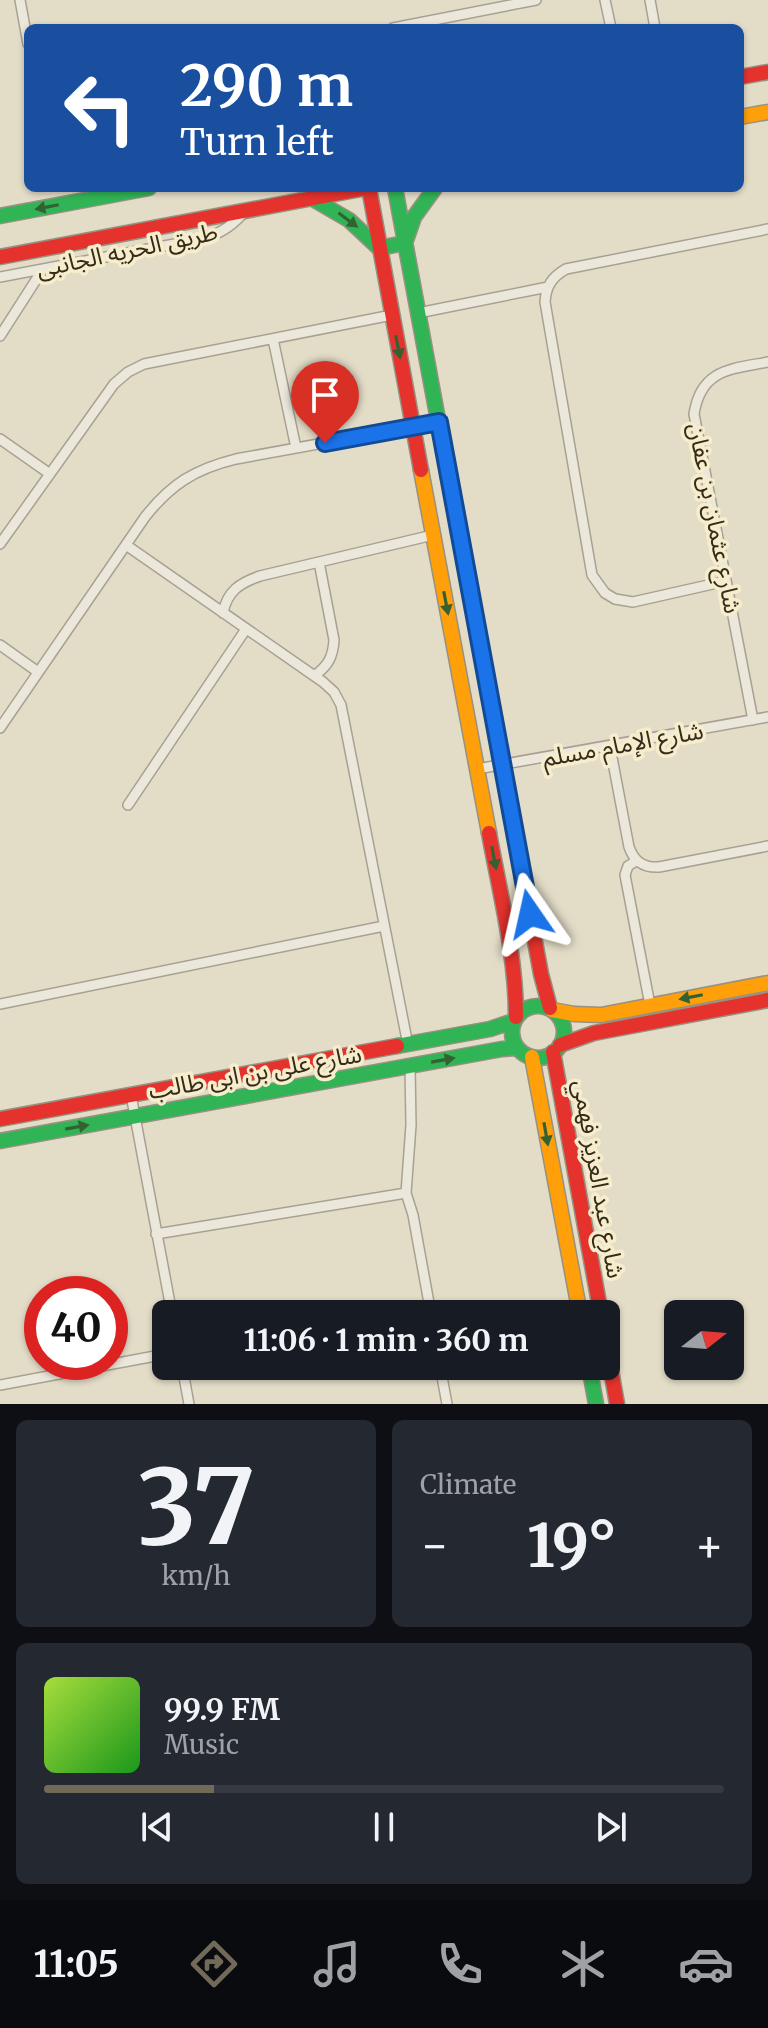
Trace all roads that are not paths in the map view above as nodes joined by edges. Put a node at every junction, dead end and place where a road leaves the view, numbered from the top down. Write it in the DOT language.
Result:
graph roads {
  1 [pos="20,0"];
  2 [pos="535,0"];
  3 [pos="605,0"];
  4 [pos="650,0"];
  5 [pos="24,24"];
  6 [pos="413,24"];
  7 [pos="610,24"];
  8 [pos="654,24"];
  9 [pos="768,72"];
  10 [pos="744,76"];
  11 [pos="768,112"];
  12 [pos="744,116"];
  13 [pos="128,192"];
  14 [pos="347,192"];
  15 [pos="368,192"];
  16 [pos="396,192"];
  17 [pos="432,192"];
  18 [pos="313,199"];
  19 [pos="246,210"];
  20 [pos="0,216"];
  21 [pos="768,229"];
  22 [pos="405,243"];
  23 [pos="379,248"];
  24 [pos="0,257"];
  25 [pos="43,269"];
  26 [pos="0,277"];
  27 [pos="548,287"];
  28 [pos="418,313"];
  29 [pos="392,315"];
  30 [pos="0,336"];
  31 [pos="273,339"];
  32 [pos="768,362"];
  33 [pos="439,422"];
  34 [pos="413,427"];
  35 [pos="0,439"];
  36 [pos="296,448"];
  37 [pos="50,474"];
  38 [pos="433,535"];
  39 [pos="0,544"];
  40 [pos="126,545"];
  41 [pos="319,562"];
  42 [pos="726,581"];
  43 [pos="223,613"];
  44 [pos="246,629"];
  45 [pos="0,645"];
  46 [pos="38,672"];
  47 [pos="314,676"];
  48 [pos="768,717"];
  49 [pos="753,720"];
  50 [pos="0,728"];
  51 [pos="610,747"];
  52 [pos="502,765"];
  53 [pos="477,769"];
  54 [pos="128,805"];
  55 [pos="768,846"];
  56 [pos="636,861"];
  57 [pos="384,926"];
  58 [pos="541,974"];
  59 [pos="515,977"];
  60 [pos="768,983"];
  61 [pos="768,1000"];
  62 [pos="0,1004"];
  63 [pos="650,1005"];
  64 [pos="551,1009"];
  65 [pos="601,1015"];
  66 [pos="515,1019"];
  67 [pos="479,1031"];
  68 [pos="603,1031"];
  69 [pos="408,1045"];
  70 [pos="517,1048"];
  71 [pos="557,1049"];
  72 [pos="484,1052"];
  73 [pos="532,1057"];
  74 [pos="410,1066"];
  75 [pos="558,1079"];
  76 [pos="537,1082"];
  77 [pos="131,1095"];
  78 [pos="134,1116"];
  79 [pos="0,1119"];
  80 [pos="0,1141"];
  81 [pos="406,1193"];
  82 [pos="156,1234"];
  83 [pos="169,1300"];
  84 [pos="428,1300"];
  85 [pos="577,1300"];
  86 [pos="598,1300"];
  87 [pos="152,1357"];
  88 [pos="185,1380"];
  89 [pos="443,1380"];
  90 [pos="592,1380"];
  91 [pos="613,1380"];
  92 [pos="0,1385"];
  93 [pos="189,1404"];
  94 [pos="447,1404"];
  95 [pos="596,1404"];
  96 [pos="617,1404"];
  1 -- 5 [label="street"];
  2 -- 6 [label="street"];
  3 -- 7 [label="street"];
  4 -- 8 [label="street"];
  9 -- 10 [label="street"];
  11 -- 12 [label="street"];
  13 -- 20 [label="street, one-way"];
  14 -- 18 [label="street"];
  15 -- 23 [label="street"];
  16 -- 22 [label="street"];
  17 -- 22 [label="street"];
  18 -- 19 [label="street"];
  18 -- 23 [label="street, one-way"];
  19 -- 24 [label="street"];
  19 -- 25 [label="street, طريق الحريه الجانبى"];
  21 -- 27 [label="street"];
  22 -- 23 [label="street"];
  22 -- 28 [label="street"];
  23 -- 29 [label="street"];
  25 -- 26 [label="street, طريق الحريه الجانبى"];
  25 -- 30 [label="street"];
  27 -- 28 [label="street"];
  27 -- 42 [label="street"];
  28 -- 33 [label="street"];
  29 -- 31 [label="street"];
  29 -- 34 [label="street, one-way"];
  31 -- 36 [label="street"];
  31 -- 37 [label="street"];
  32 -- 42 [label="street, شارع عثمان بن عفان"];
  33 -- 34 [label="street"];
  33 -- 52 [label="street"];
  34 -- 36 [label="street"];
  34 -- 38 [label="street"];
  35 -- 37 [label="street"];
  36 -- 40 [label="street"];
  37 -- 39 [label="street"];
  38 -- 41 [label="street"];
  38 -- 53 [label="street, one-way"];
  40 -- 43 [label="street"];
  40 -- 46 [label="street"];
  41 -- 43 [label="street"];
  41 -- 47 [label="street"];
  42 -- 49 [label="street, شارع عثمان بن عفان"];
  43 -- 44 [label="street"];
  44 -- 47 [label="street"];
  44 -- 54 [label="street"];
  45 -- 46 [label="street"];
  46 -- 50 [label="street"];
  47 -- 57 [label="street"];
  48 -- 49 [label="street, شارع الإمام مسلم"];
  49 -- 51 [label="street, شارع الإمام مسلم"];
  51 -- 52 [label="street, شارع الإمام مسلم"];
  51 -- 56 [label="street"];
  52 -- 53 [label="street, شارع الإمام مسلم"];
  52 -- 58 [label="street"];
  53 -- 59 [label="street, one-way"];
  55 -- 56 [label="street"];
  56 -- 63 [label="street"];
  57 -- 62 [label="street"];
  57 -- 69 [label="street"];
  58 -- 59 [label="street"];
  58 -- 64 [label="street"];
  59 -- 66 [label="street"];
  60 -- 63 [label="street, one-way"];
  61 -- 68 [label="street"];
  63 -- 65 [label="street"];
  64 -- 65 [label="street"];
  64 -- 66 [label="street"];
  64 -- 71 [label="street"];
  65 -- 68 [label="street"];
  66 -- 67 [label="street, شارع على بن ابى طالب"];
  66 -- 70 [label="street"];
  67 -- 69 [label="street, شارع على بن ابى طالب"];
  67 -- 72 [label="street"];
  68 -- 71 [label="street"];
  69 -- 77 [label="street, شارع على بن ابى طالب"];
  70 -- 72 [label="street, شارع على بن ابى طالب"];
  70 -- 73 [label="street"];
  71 -- 73 [label="street"];
  71 -- 75 [label="street, شارع عبد العزيز فهمي"];
  74 -- 72 [label="street, شارع على بن ابى طالب, one-way"];
  73 -- 76 [label="street, شارع عبد العزيز فهمي"];
  74 -- 78 [label="street, شارع على بن ابى طالب"];
  74 -- 81 [label="street"];
  75 -- 76 [label="street"];
  75 -- 86 [label="street, شارع عبد العزيز فهمي"];
  76 -- 85 [label="street, شارع عبد العزيز فهمي, one-way"];
  77 -- 78 [label="street"];
  77 -- 79 [label="street, شارع على بن ابى طالب"];
  80 -- 78 [label="street, شارع على بن ابى طالب, one-way"];
  78 -- 82 [label="street"];
  81 -- 82 [label="street"];
  81 -- 84 [label="street"];
  82 -- 83 [label="street"];
  87 -- 92 [label="street"];
  88 -- 93 [label="street"];
  89 -- 94 [label="street"];
  90 -- 95 [label="street"];
  91 -- 96 [label="street"];
}
